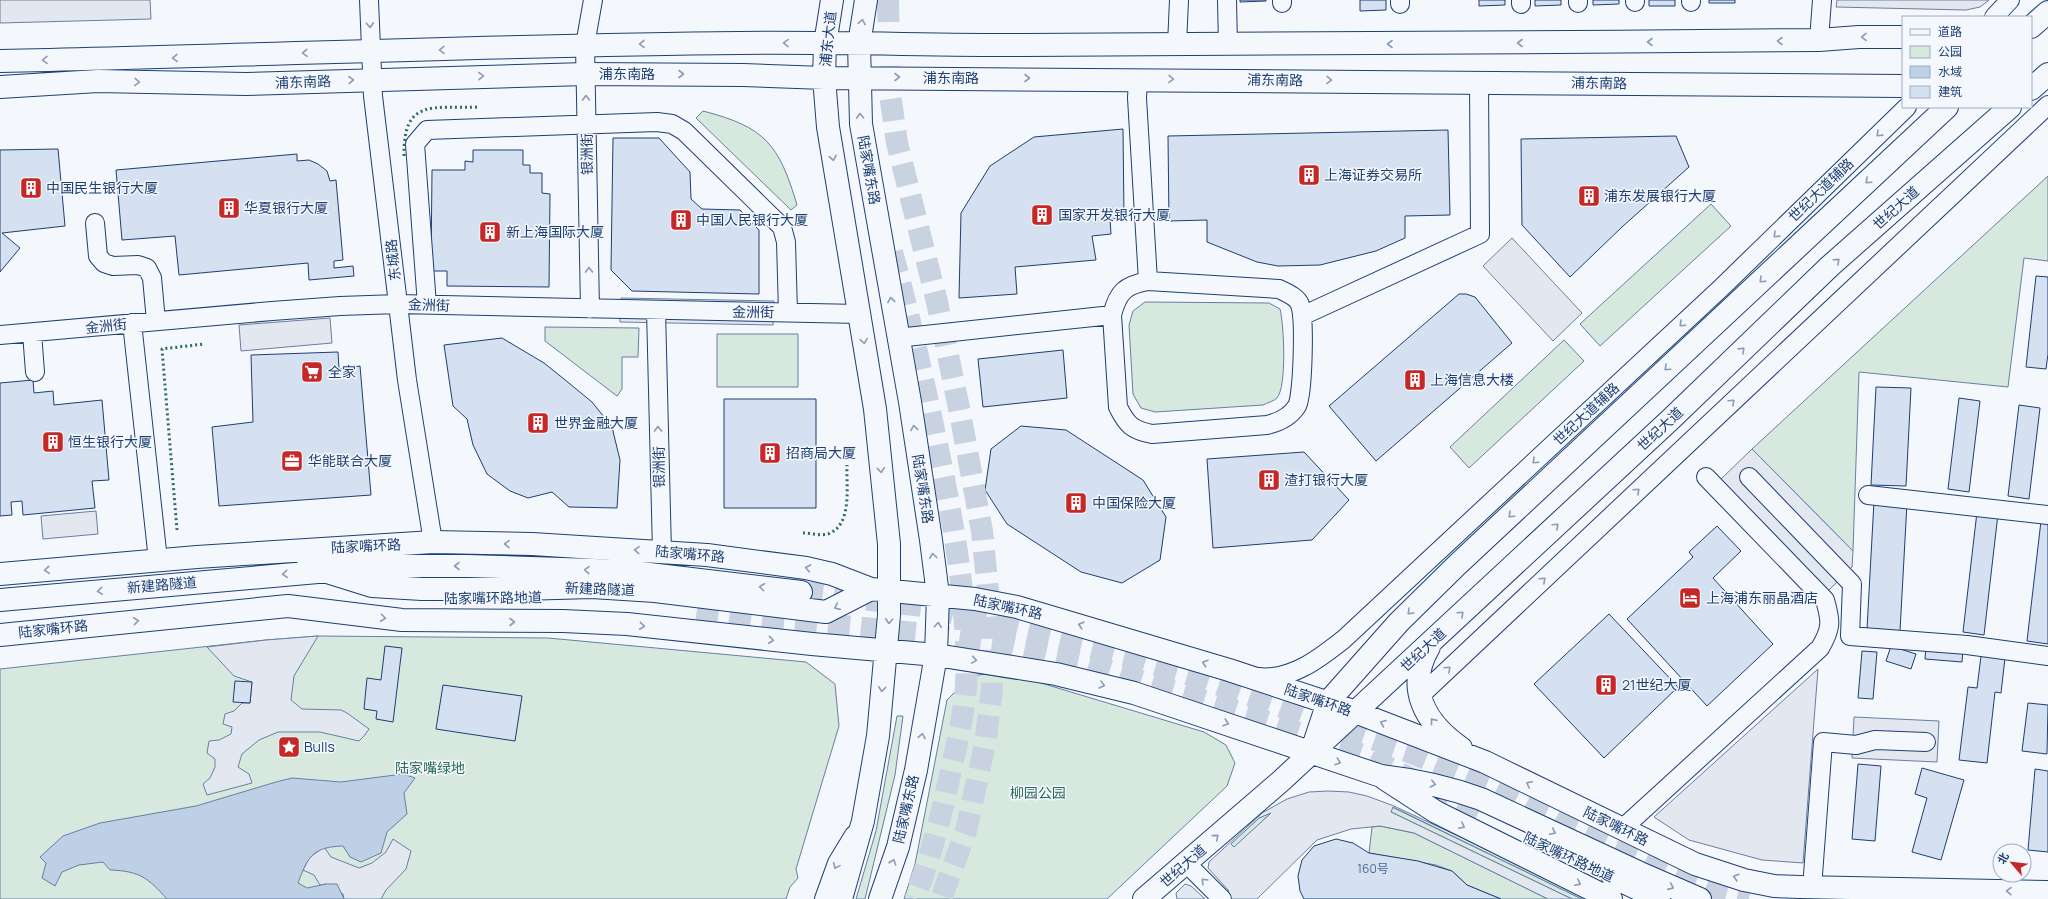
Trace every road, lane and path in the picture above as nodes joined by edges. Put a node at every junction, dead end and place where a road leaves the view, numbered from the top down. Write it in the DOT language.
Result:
graph roads {
  1 [pos="369,0"];
  2 [pos="593,0"];
  3 [pos="832,0"];
  4 [pos="866,0"];
  5 [pos="1179,0"];
  6 [pos="1227,0"];
  7 [pos="1822,0"];
  8 [pos="2010,0"];
  9 [pos="2048,12"];
  10 [pos="1995,16"];
  11 [pos="2032,26"];
  12 [pos="2048,30"];
  13 [pos="2032,31"];
  14 [pos="1902,37"];
  15 [pos="1819,40"];
  16 [pos="825,44"];
  17 [pos="859,44"];
  18 [pos="585,45"];
  19 [pos="1177,45"];
  20 [pos="1228,45"];
  21 [pos="372,50"];
  22 [pos="0,61"];
  23 [pos="2048,73"];
  24 [pos="585,74"];
  25 [pos="2032,75"];
  26 [pos="858,77"];
  27 [pos="824,78"];
  28 [pos="372,79"];
  29 [pos="1138,79"];
  30 [pos="1479,82"];
  31 [pos="1902,86"];
  32 [pos="0,87"];
  33 [pos="2032,88"];
  34 [pos="2048,105"];
  35 [pos="1906,108"];
  36 [pos="1946,108"];
  37 [pos="2009,108"];
  38 [pos="586,125"];
  39 [pos="95,223"];
  40 [pos="1148,281"];
  41 [pos="398,304"];
  42 [pos="427,305"];
  43 [pos="590,309"];
  44 [pos="656,310"];
  45 [pos="788,312"];
  46 [pos="860,314"];
  47 [pos="1112,315"];
  48 [pos="1302,316"];
  49 [pos="156,321"];
  50 [pos="132,323"];
  51 [pos="32,333"];
  52 [pos="0,336"];
  53 [pos="897,338"];
  54 [pos="36,372"];
  55 [pos="1706,477"];
  56 [pos="1749,477"];
  57 [pos="1868,496"];
  58 [pos="2048,515"];
  59 [pos="433,542"];
  60 [pos="662,552"];
  61 [pos="197,557"];
  62 [pos="158,560"];
  63 [pos="378,566"];
  64 [pos="324,571"];
  65 [pos="0,574"];
  66 [pos="880,590"];
  67 [pos="801,592"];
  68 [pos="938,595"];
  69 [pos="0,600"];
  70 [pos="288,606"];
  71 [pos="697,609"];
  72 [pos="0,635"];
  73 [pos="1432,641"];
  74 [pos="887,650"];
  75 [pos="936,655"];
  76 [pos="2048,656"];
  77 [pos="1242,675"];
  78 [pos="1420,696"];
  79 [pos="1328,702"];
  80 [pos="1355,712"];
  81 [pos="1926,742"];
  82 [pos="1311,753"];
  83 [pos="1485,762"];
  84 [pos="1381,776"];
  85 [pos="1480,814"];
  86 [pos="863,821"];
  87 [pos="1622,829"];
  88 [pos="1186,863"];
  89 [pos="1806,887"];
  90 [pos="2048,892"];
  91 [pos="1151,897"];
  92 [pos="824,899"];
  93 [pos="841,899"];
  94 [pos="880,899"];
  95 [pos="1222,899"];
  96 [pos="1611,899"];
  97 [pos="1659,899"];
  98 [pos="1700,899"];
  99 [pos="1863,899"];
  1 -- 21 [label="street, 东城路, one-way"];
  2 -- 18 [label="street, 银洲街"];
  3 -- 16 [label="main road, 浦东大道"];
  17 -- 4 [label="main road, one-way"];
  5 -- 19 [label="street"];
  6 -- 20 [label="street"];
  7 -- 15 [label="street"];
  8 -- 10 [label="street"];
  9 -- 11 [label="main road"];
  12 -- 13 [label="main road"];
  14 -- 15 [label="main road, 浦东南路, one-way"];
  15 -- 20 [label="main road, 浦东南路, one-way"];
  16 -- 17 [label="main road, 浦东南路"];
  16 -- 18 [label="main road, 浦东南路, one-way"];
  16 -- 27 [label="main road, 浦东大道"];
  17 -- 19 [label="main road, 浦东南路"];
  17 -- 26 [label="main road"];
  18 -- 21 [label="main road, 浦东南路, one-way"];
  18 -- 24 [label="street, 银洲街"];
  19 -- 20 [label="main road, 浦东南路"];
  21 -- 22 [label="main road, 浦东南路, one-way"];
  21 -- 28 [label="street, 东城路"];
  23 -- 25 [label="main road"];
  23 -- 33 [label="main road"];
  24 -- 27 [label="main road, 浦东南路, one-way"];
  28 -- 24 [label="main road, 浦东南路, one-way"];
  38 -- 24 [label="street, 银洲街, one-way"];
  26 -- 27 [label="main road, 浦东南路"];
  26 -- 29 [label="main road, 浦东南路, one-way"];
  53 -- 26 [label="main road, 陆家嘴东路, one-way"];
  27 -- 46 [label="main road, one-way"];
  32 -- 28 [label="main road, 浦东南路, one-way"];
  28 -- 41 [label="street, 东城路"];
  29 -- 30 [label="main road, 浦东南路, one-way"];
  29 -- 40 [label="street"];
  30 -- 31 [label="main road, 浦东南路"];
  30 -- 48 [label="street"];
  78 -- 34 [label="street, one-way"];
  35 -- 77 [label="street, 世纪大道辅路, one-way"];
  36 -- 79 [label="main road, one-way"];
  73 -- 37 [label="main road, 世纪大道, one-way"];
  38 -- 42 [label="street"];
  43 -- 38 [label="street, 银洲街, one-way"];
  38 -- 45 [label="street"];
  39 -- 49 [label="street"];
  40 -- 47 [label="street"];
  40 -- 48 [label="street"];
  41 -- 42 [label="street, 金洲街"];
  41 -- 49 [label="street, 金洲街"];
  41 -- 59 [label="street, 东城路"];
  42 -- 43 [label="street, 金洲街"];
  43 -- 44 [label="street, 金洲街"];
  44 -- 45 [label="street, 金洲街"];
  60 -- 44 [label="street, 银洲街, one-way"];
  45 -- 46 [label="street, 金洲街"];
  46 -- 66 [label="main road, one-way"];
  47 -- 48 [label="street"];
  47 -- 53 [label="street"];
  49 -- 50 [label="street, 金洲街"];
  50 -- 51 [label="street, 金洲街"];
  50 -- 62 [label="street"];
  51 -- 52 [label="street, 金洲街"];
  51 -- 54 [label="street"];
  68 -- 53 [label="main road, 陆家嘴东路, one-way"];
  55 -- 87 [label="street"];
  56 -- 76 [label="street"];
  57 -- 58 [label="street"];
  60 -- 59 [label="main road, 陆家嘴环路, one-way"];
  59 -- 61 [label="main road, 陆家嘴环路"];
  66 -- 60 [label="main road, 陆家嘴环路, one-way"];
  61 -- 62 [label="main road, 陆家嘴环路"];
  61 -- 63 [label="main road, 陆家嘴环路"];
  62 -- 65 [label="main road, 陆家嘴环路, one-way"];
  63 -- 64 [label="main road, 新建路隧道"];
  67 -- 63 [label="main road, 陆家嘴环路, one-way"];
  66 -- 64 [label="main road, 新建路隧道, one-way"];
  64 -- 69 [label="main road, 新建路隧道, one-way"];
  66 -- 68 [label="main road, 陆家嘴环路"];
  66 -- 74 [label="main road, one-way"];
  75 -- 68 [label="main road, 陆家嘴东路, one-way"];
  77 -- 68 [label="main road, 陆家嘴环路, one-way"];
  70 -- 71 [label="main road, 陆家嘴环路地道"];
  72 -- 70 [label="main road, 陆家嘴环路, one-way"];
  70 -- 74 [label="main road, 陆家嘴环路, one-way"];
  73 -- 78 [label="main road"];
  73 -- 80 [label="main road, 世纪大道"];
  74 -- 75 [label="main road, 陆家嘴环路"];
  74 -- 86 [label="main road, one-way"];
  75 -- 82 [label="main road, 陆家嘴环路, one-way"];
  94 -- 75 [label="main road, 陆家嘴东路, one-way"];
  77 -- 79 [label="main road, 陆家嘴环路"];
  83 -- 78 [label="main road, one-way"];
  79 -- 80 [label="main road, 陆家嘴环路"];
  79 -- 82 [label="main road"];
  80 -- 82 [label="main road, 世纪大道"];
  83 -- 80 [label="main road, 陆家嘴环路, one-way"];
  81 -- 89 [label="street"];
  82 -- 84 [label="main road, 陆家嘴环路, one-way"];
  88 -- 82 [label="main road, 世纪大道, one-way"];
  87 -- 83 [label="main road, 陆家嘴环路, one-way"];
  84 -- 96 [label="main road, 陆家嘴环路, one-way"];
  84 -- 98 [label="main road, 陆家嘴环路, one-way"];
  85 -- 97 [label="main road, 陆家嘴环路地道"];
  86 -- 92 [label="street, one-way"];
  86 -- 93 [label="main road"];
  89 -- 87 [label="main road, 陆家嘴环路, one-way"];
  88 -- 91 [label="main road, 世纪大道"];
  95 -- 88 [label="street, one-way"];
  90 -- 89 [label="main road, one-way"];
  89 -- 99 [label="main road"];
}
